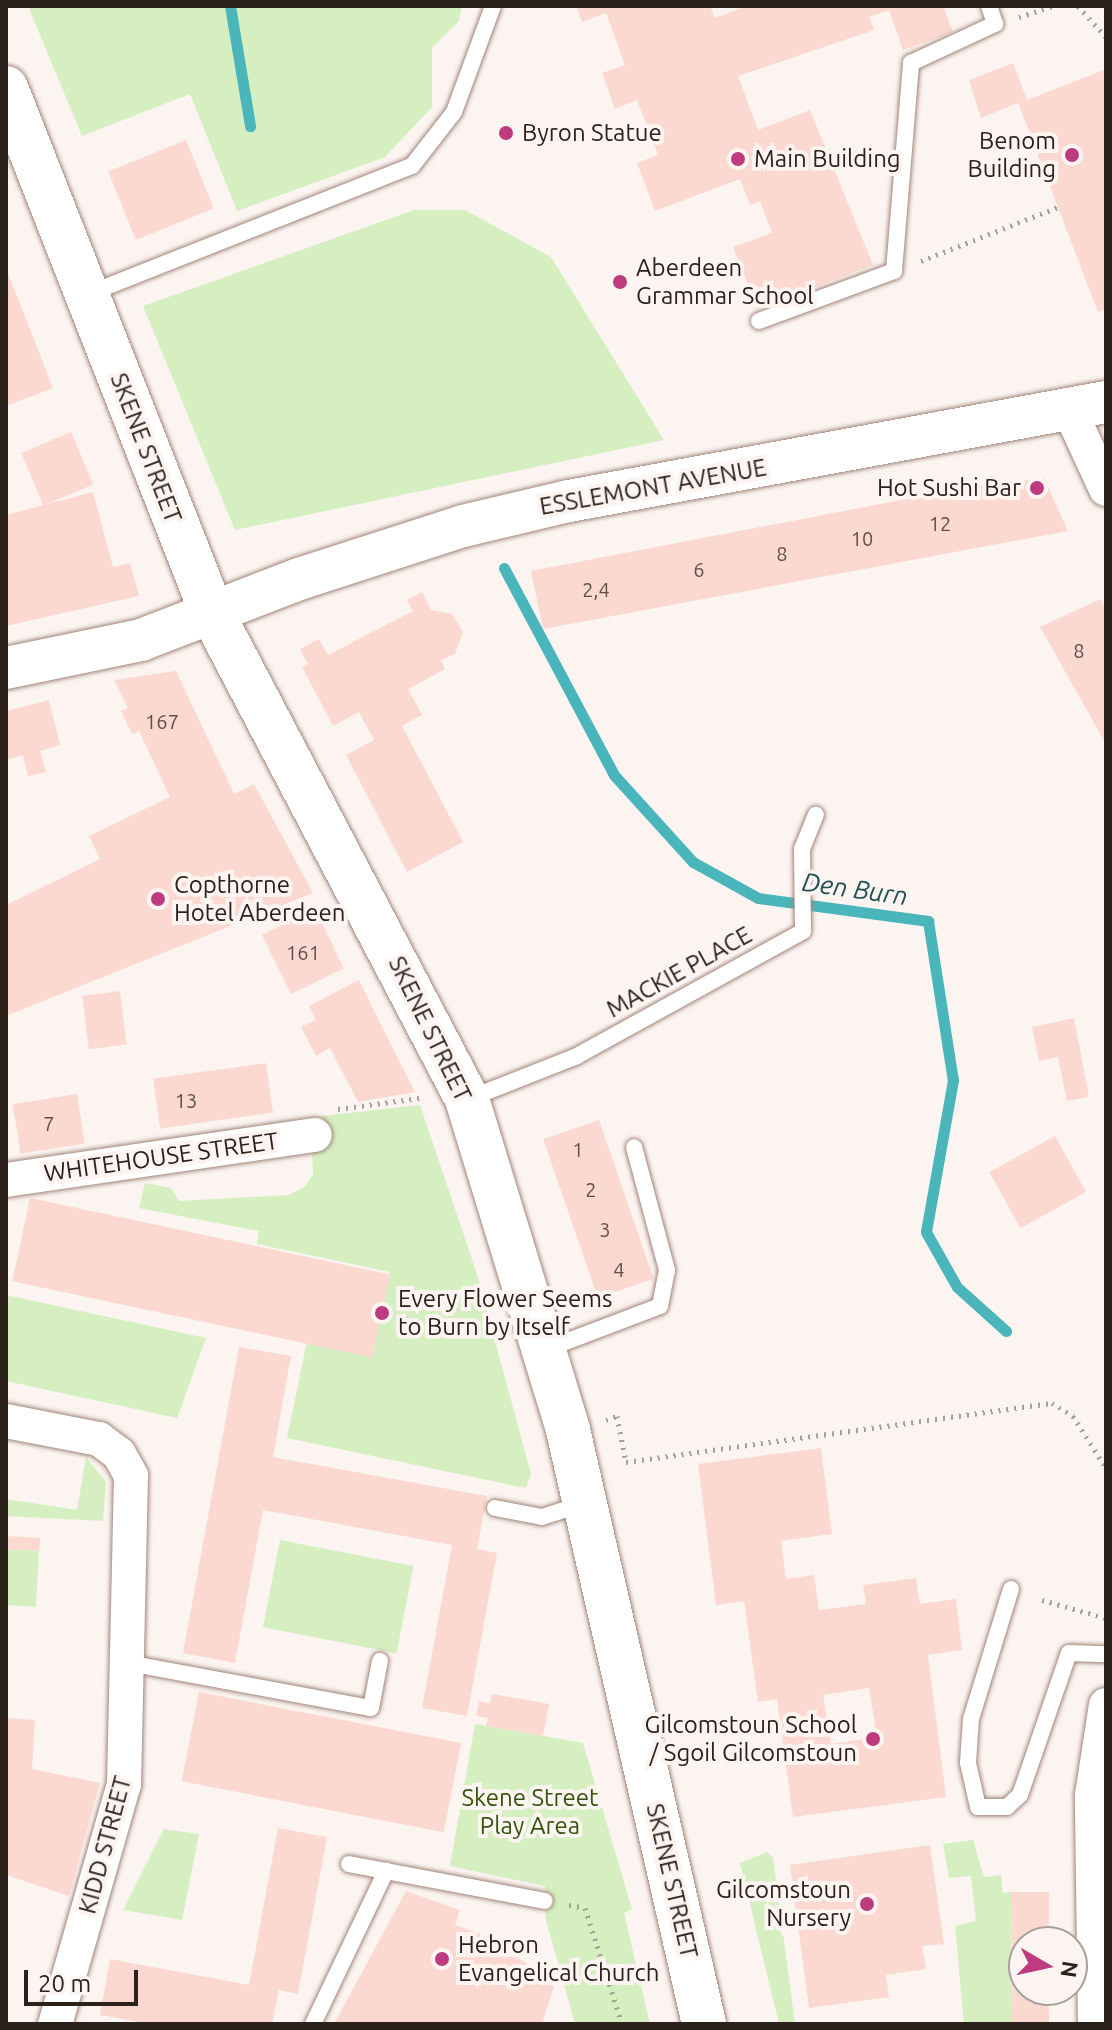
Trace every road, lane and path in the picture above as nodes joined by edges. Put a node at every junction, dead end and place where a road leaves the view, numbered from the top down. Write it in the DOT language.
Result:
graph roads {
  1 [pos="493,6"];
  2 [pos="989,6"];
  3 [pos="1078,6"];
  4 [pos="1106,37"];
  5 [pos="8,97"];
  6 [pos="1058,207"];
  7 [pos="894,271"];
  8 [pos="86,294"];
  9 [pos="759,321"];
  10 [pos="1088,406"];
  11 [pos="1106,489"];
  12 [pos="212,613"];
  13 [pos="6,668"];
  14 [pos="816,815"];
  15 [pos="463,1090"];
  16 [pos="315,1135"];
  17 [pos="634,1147"];
  18 [pos="6,1180"];
  19 [pos="545,1349"];
  20 [pos="6,1421"];
  21 [pos="568,1430"];
  22 [pos="1106,1468"];
  23 [pos="585,1503"];
  24 [pos="495,1508"];
  25 [pos="1011,1589"];
  26 [pos="1042,1600"];
  27 [pos="1106,1618"];
  28 [pos="1106,1654"];
  29 [pos="380,1661"];
  30 [pos="128,1663"];
  31 [pos="1106,1705"];
  32 [pos="349,1864"];
  33 [pos="386,1871"];
  34 [pos="545,1901"];
  35 [pos="1100,1974"];
  36 [pos="55,2024"];
  37 [pos="313,2024"];
  38 [pos="622,2024"];
  39 [pos="704,2024"];
  40 [pos="1095,2024"];
  1 -- 8 [label="lane"];
  2 -- 7 [label="lane"];
  3 -- 4 [label="path"];
  5 -- 8 [label="main road, SKENE STREET"];
  6 -- 7 [label="path"];
  7 -- 9 [label="lane"];
  8 -- 12 [label="main road, SKENE STREET"];
  10 -- 11 [label="street"];
  10 -- 12 [label="street, ESSLEMONT AVENUE"];
  12 -- 13 [label="street, ESSLEMONT AVENUE"];
  12 -- 15 [label="main road, SKENE STREET"];
  14 -- 15 [label="lane, MACKIE PLACE"];
  15 -- 16 [label="path"];
  15 -- 19 [label="main road, SKENE STREET"];
  16 -- 18 [label="street, WHITEHOUSE STREET"];
  17 -- 19 [label="lane"];
  19 -- 21 [label="main road, SKENE STREET"];
  20 -- 30 [label="street, KIDD STREET"];
  21 -- 22 [label="path"];
  21 -- 23 [label="main road, SKENE STREET"];
  23 -- 24 [label="lane"];
  23 -- 39 [label="main road, SKENE STREET"];
  25 -- 28 [label="lane"];
  26 -- 27 [label="path"];
  29 -- 30 [label="lane"];
  30 -- 36 [label="street, KIDD STREET"];
  31 -- 35 [label="street"];
  32 -- 33 [label="lane"];
  33 -- 34 [label="lane"];
  33 -- 37 [label="lane"];
  34 -- 38 [label="path"];
  35 -- 40 [label="street"];
}
